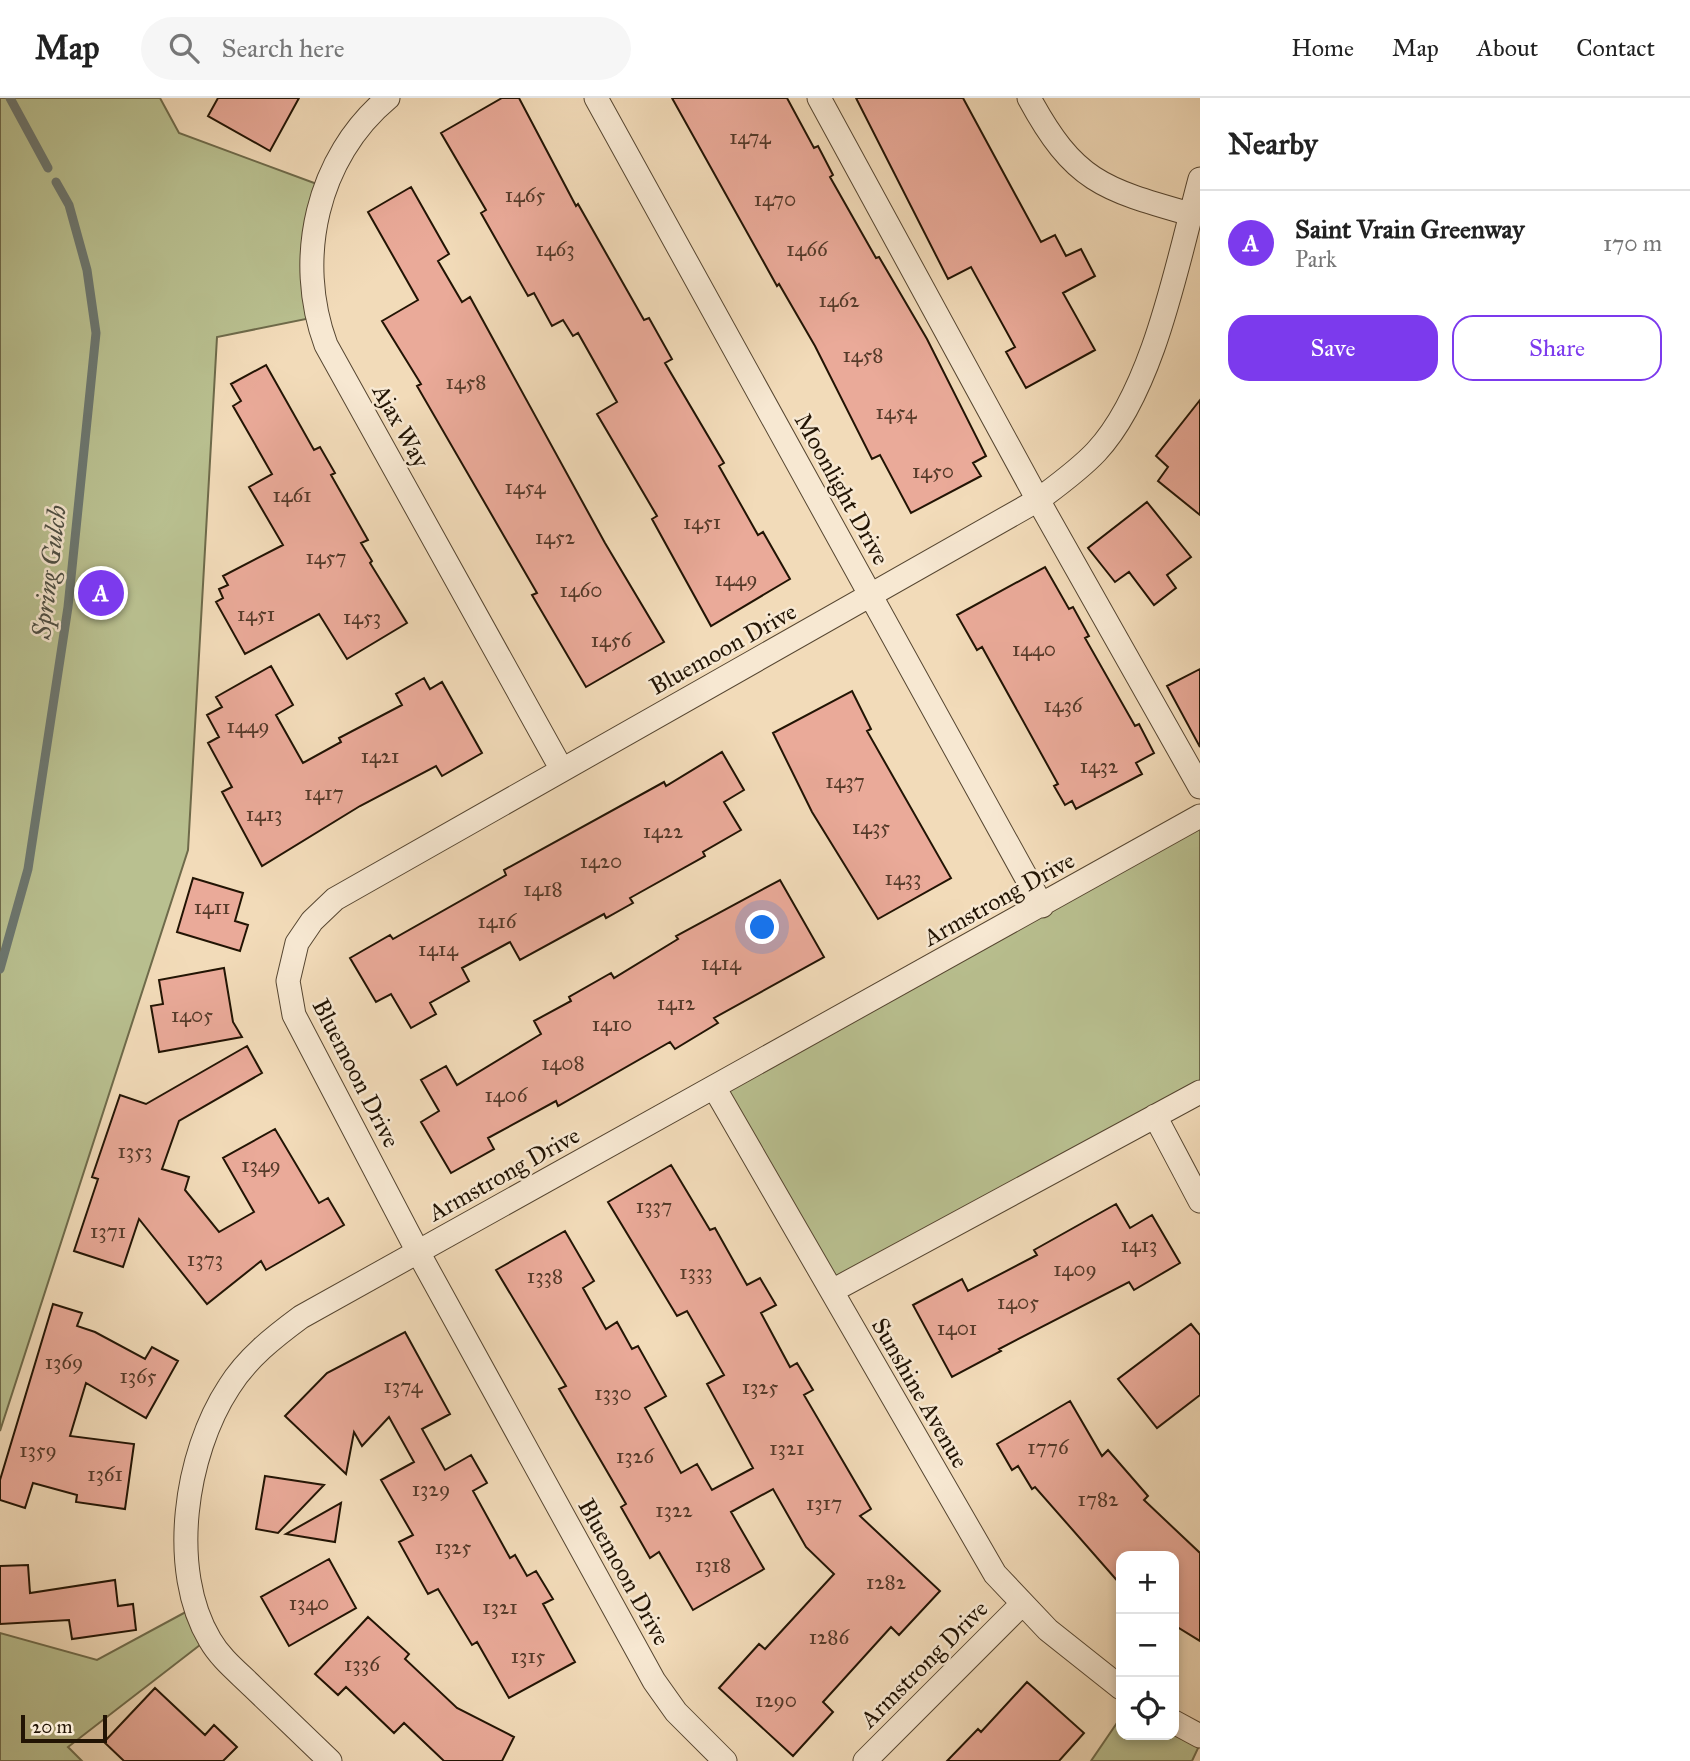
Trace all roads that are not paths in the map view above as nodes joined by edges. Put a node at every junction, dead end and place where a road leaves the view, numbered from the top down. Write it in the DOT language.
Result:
graph roads {
  1 [pos="388,98"];
  2 [pos="596,98"];
  3 [pos="819,98"];
  4 [pos="1029,98"];
  5 [pos="1200,178"];
  6 [pos="1190,214"];
  7 [pos="1038,500"];
  8 [pos="871,596"];
  9 [pos="562,770"];
  10 [pos="1200,787"];
  11 [pos="1200,816"];
  12 [pos="1042,906"];
  13 [pos="715,1089"];
  14 [pos="1200,1092"];
  15 [pos="1155,1116"];
  16 [pos="1200,1201"];
  17 [pos="418,1252"];
  18 [pos="832,1291"];
  19 [pos="1021,1605"];
  20 [pos="1116,1684"];
  21 [pos="1179,1725"];
  22 [pos="1200,1736"];
  23 [pos="330,1761"];
  24 [pos="725,1761"];
  25 [pos="865,1761"];
  1 -- 9 [label="street, Ajax Way"];
  2 -- 8 [label="street, Moonlight Drive"];
  3 -- 7 [label="street"];
  4 -- 6 [label="street"];
  5 -- 6 [label="street, Bluemoon Drive"];
  6 -- 7 [label="street, Bluemoon Drive"];
  7 -- 8 [label="street, Bluemoon Drive"];
  7 -- 10 [label="street"];
  8 -- 9 [label="street, Bluemoon Drive"];
  8 -- 12 [label="street, Moonlight Drive"];
  9 -- 17 [label="street, Bluemoon Drive"];
  11 -- 12 [label="street, Armstrong Drive"];
  12 -- 13 [label="street, Armstrong Drive"];
  13 -- 17 [label="street, Armstrong Drive"];
  13 -- 18 [label="street, Sunshine Avenue"];
  14 -- 15 [label="street"];
  15 -- 16 [label="street"];
  15 -- 18 [label="street"];
  17 -- 23 [label="street, Armstrong Drive"];
  17 -- 24 [label="street, Bluemoon Drive"];
  18 -- 19 [label="street, Sunshine Avenue"];
  19 -- 20 [label="street, Sunshine Avenue"];
  19 -- 25 [label="street, Armstrong Drive"];
  21 -- 22 [label="street"];
}
